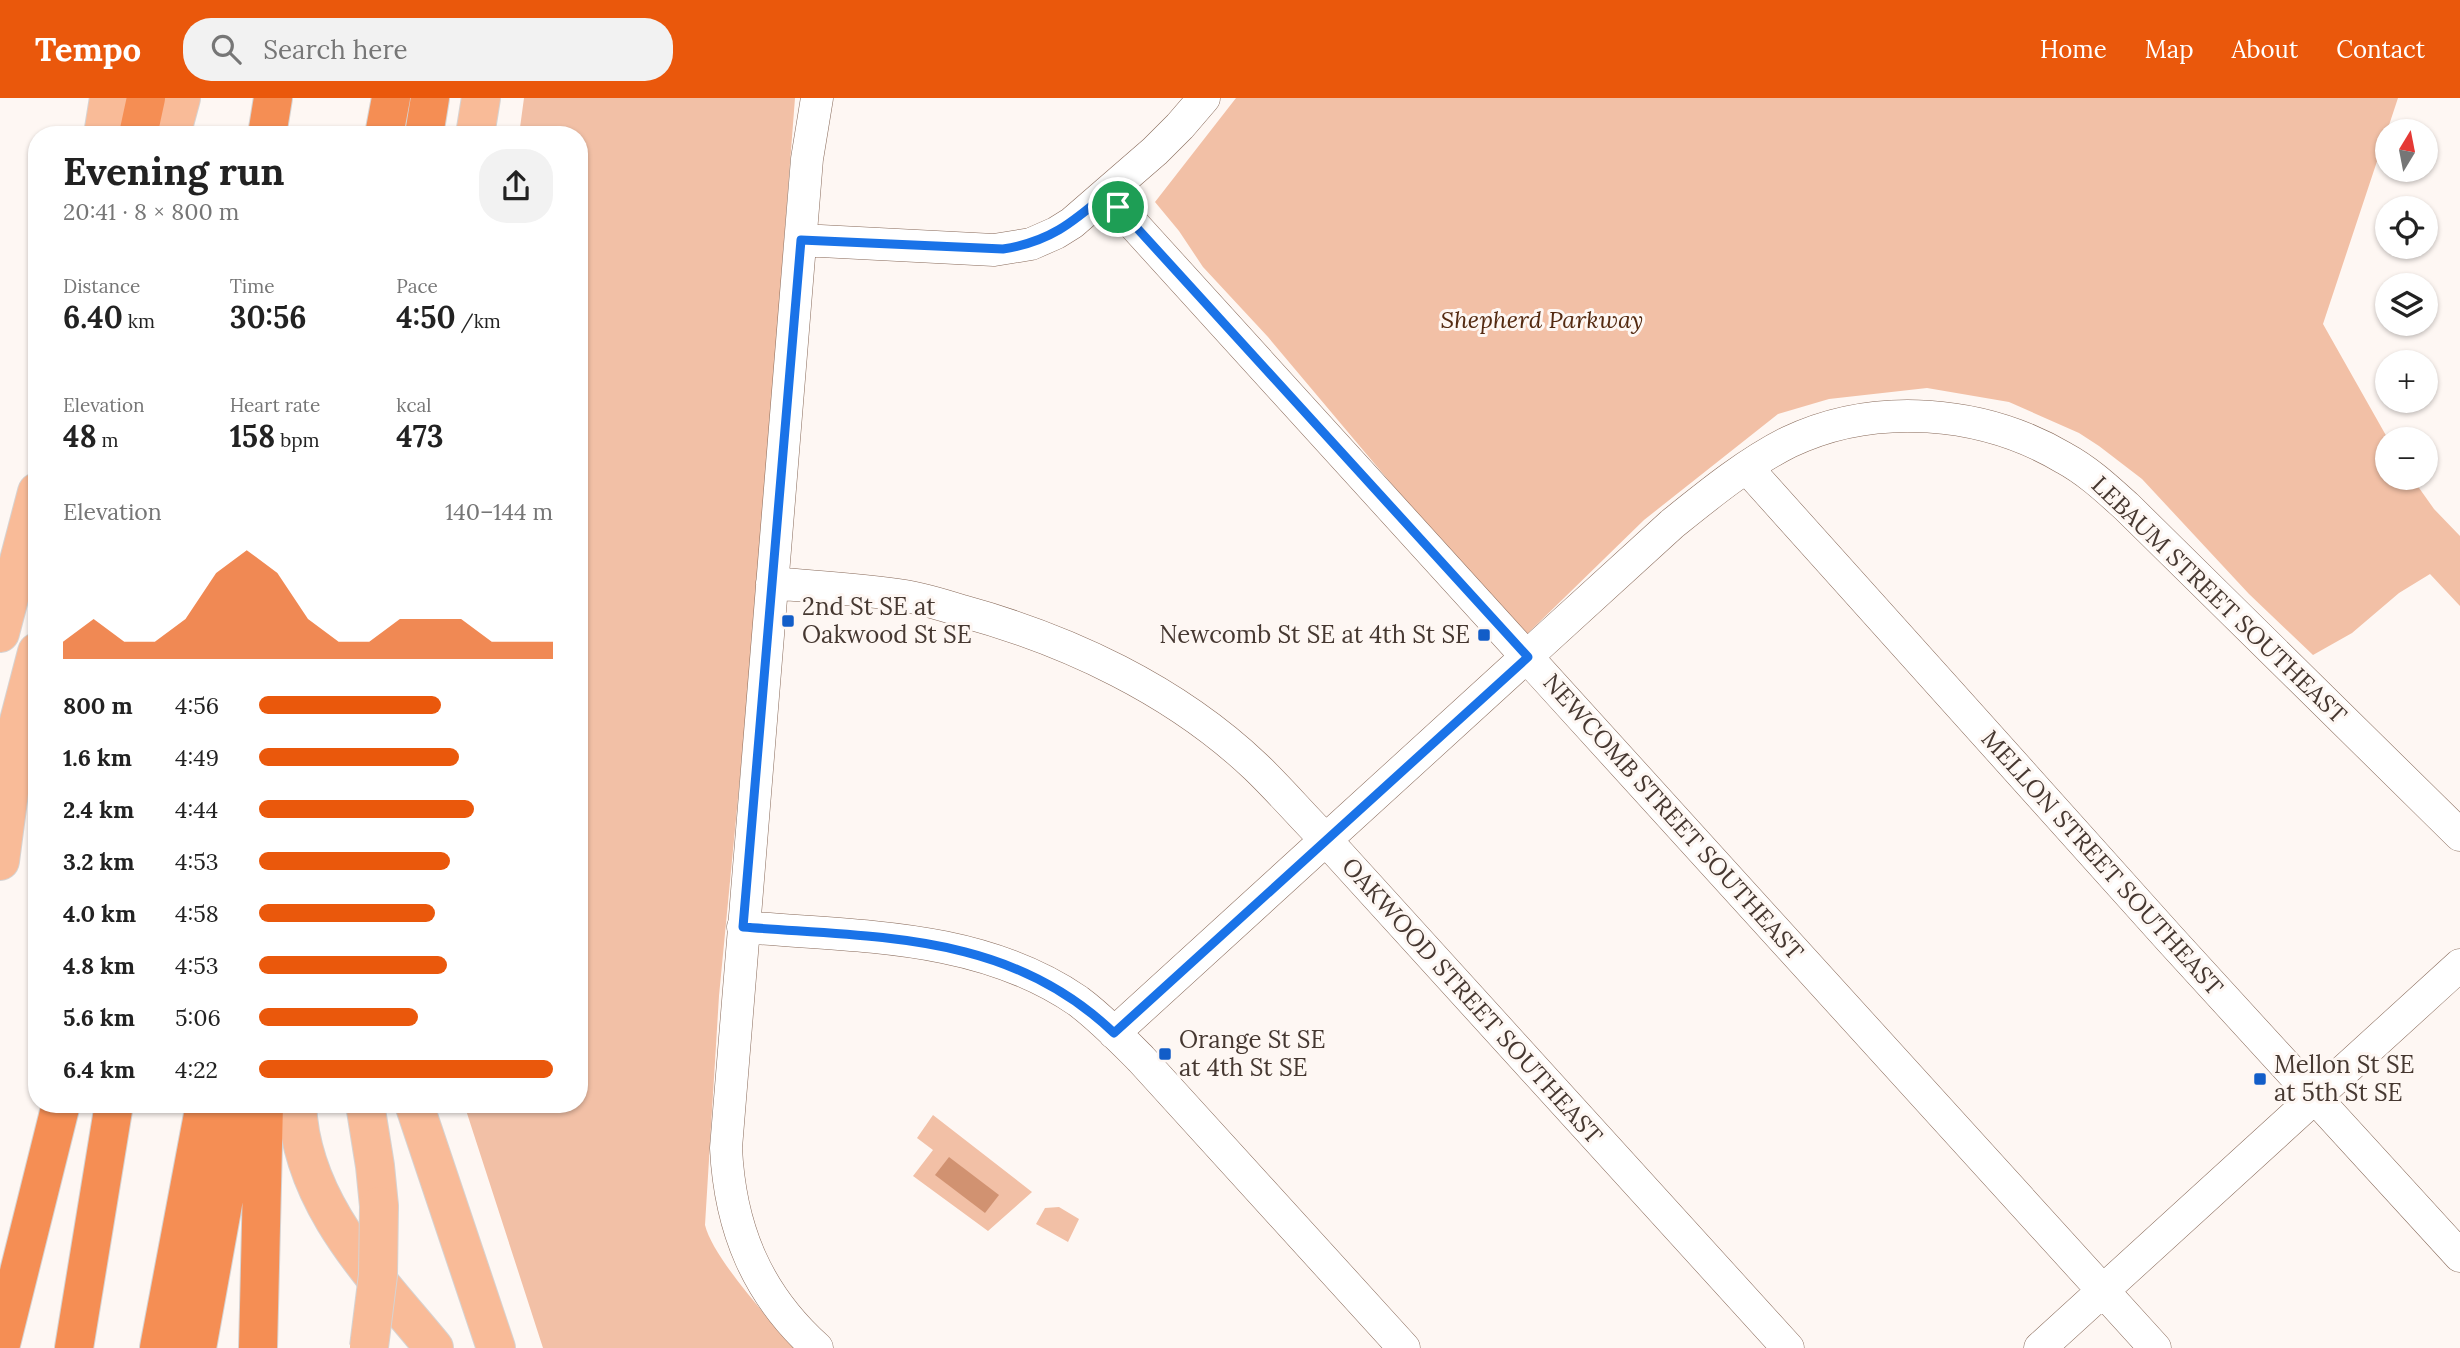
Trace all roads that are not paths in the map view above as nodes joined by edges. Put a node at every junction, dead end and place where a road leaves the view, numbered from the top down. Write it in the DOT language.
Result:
graph roads {
  1 [pos="109,98"];
  2 [pos="146,98"];
  3 [pos="181,98"];
  4 [pos="273,98"];
  5 [pos="391,98"];
  6 [pos="430,98"];
  7 [pos="481,98"];
  8 [pos="817,98"];
  9 [pos="1203,98"];
  10 [pos="104,126"];
  11 [pos="140,126"];
  12 [pos="173,126"];
  13 [pos="268,126"];
  14 [pos="386,126"];
  15 [pos="425,126"];
  16 [pos="476,126"];
  17 [pos="1106,194"];
  18 [pos="801,240"];
  19 [pos="1747,468"];
  20 [pos="28,526"];
  21 [pos="772,583"];
  22 [pos="0,633"];
  23 [pos="1528,657"];
  24 [pos="28,687"];
  25 [pos="18,726"];
  26 [pos="0,794"];
  27 [pos="2460,835"];
  28 [pos="1326,840"];
  29 [pos="0,861"];
  30 [pos="743,927"];
  31 [pos="2460,965"];
  32 [pos="1114,1033"];
  33 [pos="2316,1097"];
  34 [pos="59,1113"];
  35 [pos="113,1113"];
  36 [pos="203,1113"];
  37 [pos="239,1113"];
  38 [pos="264,1113"];
  39 [pos="298,1113"];
  40 [pos="366,1113"];
  41 [pos="417,1113"];
  42 [pos="2460,1256"];
  43 [pos="2103,1291"];
  44 [pos="1,1348"];
  45 [pos="75,1348"];
  46 [pos="159,1348"];
  47 [pos="197,1348"];
  48 [pos="258,1348"];
  49 [pos="369,1348"];
  50 [pos="434,1348"];
  51 [pos="496,1348"];
  52 [pos="817,1348"];
  53 [pos="1404,1348"];
  54 [pos="1788,1348"];
  55 [pos="2040,1348"];
  56 [pos="2155,1348"];
  1 -- 10 [label="main road"];
  2 -- 11 [label="highway"];
  3 -- 12 [label="main road"];
  4 -- 13 [label="highway"];
  5 -- 14 [label="highway"];
  6 -- 15 [label="highway"];
  7 -- 16 [label="main road"];
  8 -- 18 [label="street"];
  9 -- 17 [label="street"];
  17 -- 18 [label="street"];
  17 -- 23 [label="street, NEWCOMB STREET SOUTHEAST"];
  18 -- 21 [label="street"];
  19 -- 23 [label="street, LEBAUM STREET SOUTHEAST"];
  19 -- 27 [label="street, LEBAUM STREET SOUTHEAST"];
  19 -- 33 [label="street, MELLON STREET SOUTHEAST"];
  20 -- 22 [label="main road"];
  21 -- 28 [label="street, OAKWOOD STREET SOUTHEAST"];
  21 -- 30 [label="street"];
  23 -- 28 [label="street, LEBAUM STREET SOUTHEAST"];
  23 -- 43 [label="street, NEWCOMB STREET SOUTHEAST"];
  24 -- 25 [label="main road"];
  25 -- 26 [label="main road"];
  25 -- 29 [label="main road"];
  28 -- 32 [label="street, LEBAUM STREET SOUTHEAST"];
  28 -- 54 [label="street, OAKWOOD STREET SOUTHEAST"];
  30 -- 32 [label="street"];
  30 -- 52 [label="street"];
  31 -- 33 [label="street"];
  32 -- 53 [label="street"];
  33 -- 42 [label="street, MELLON STREET SOUTHEAST"];
  33 -- 43 [label="street"];
  34 -- 44 [label="highway"];
  35 -- 45 [label="highway"];
  36 -- 46 [label="highway"];
  37 -- 47 [label="highway"];
  38 -- 48 [label="highway"];
  39 -- 50 [label="main road"];
  40 -- 49 [label="main road, bridge"];
  41 -- 51 [label="main road"];
  43 -- 55 [label="street"];
  43 -- 56 [label="street, NEWCOMB STREET SOUTHEAST"];
}
